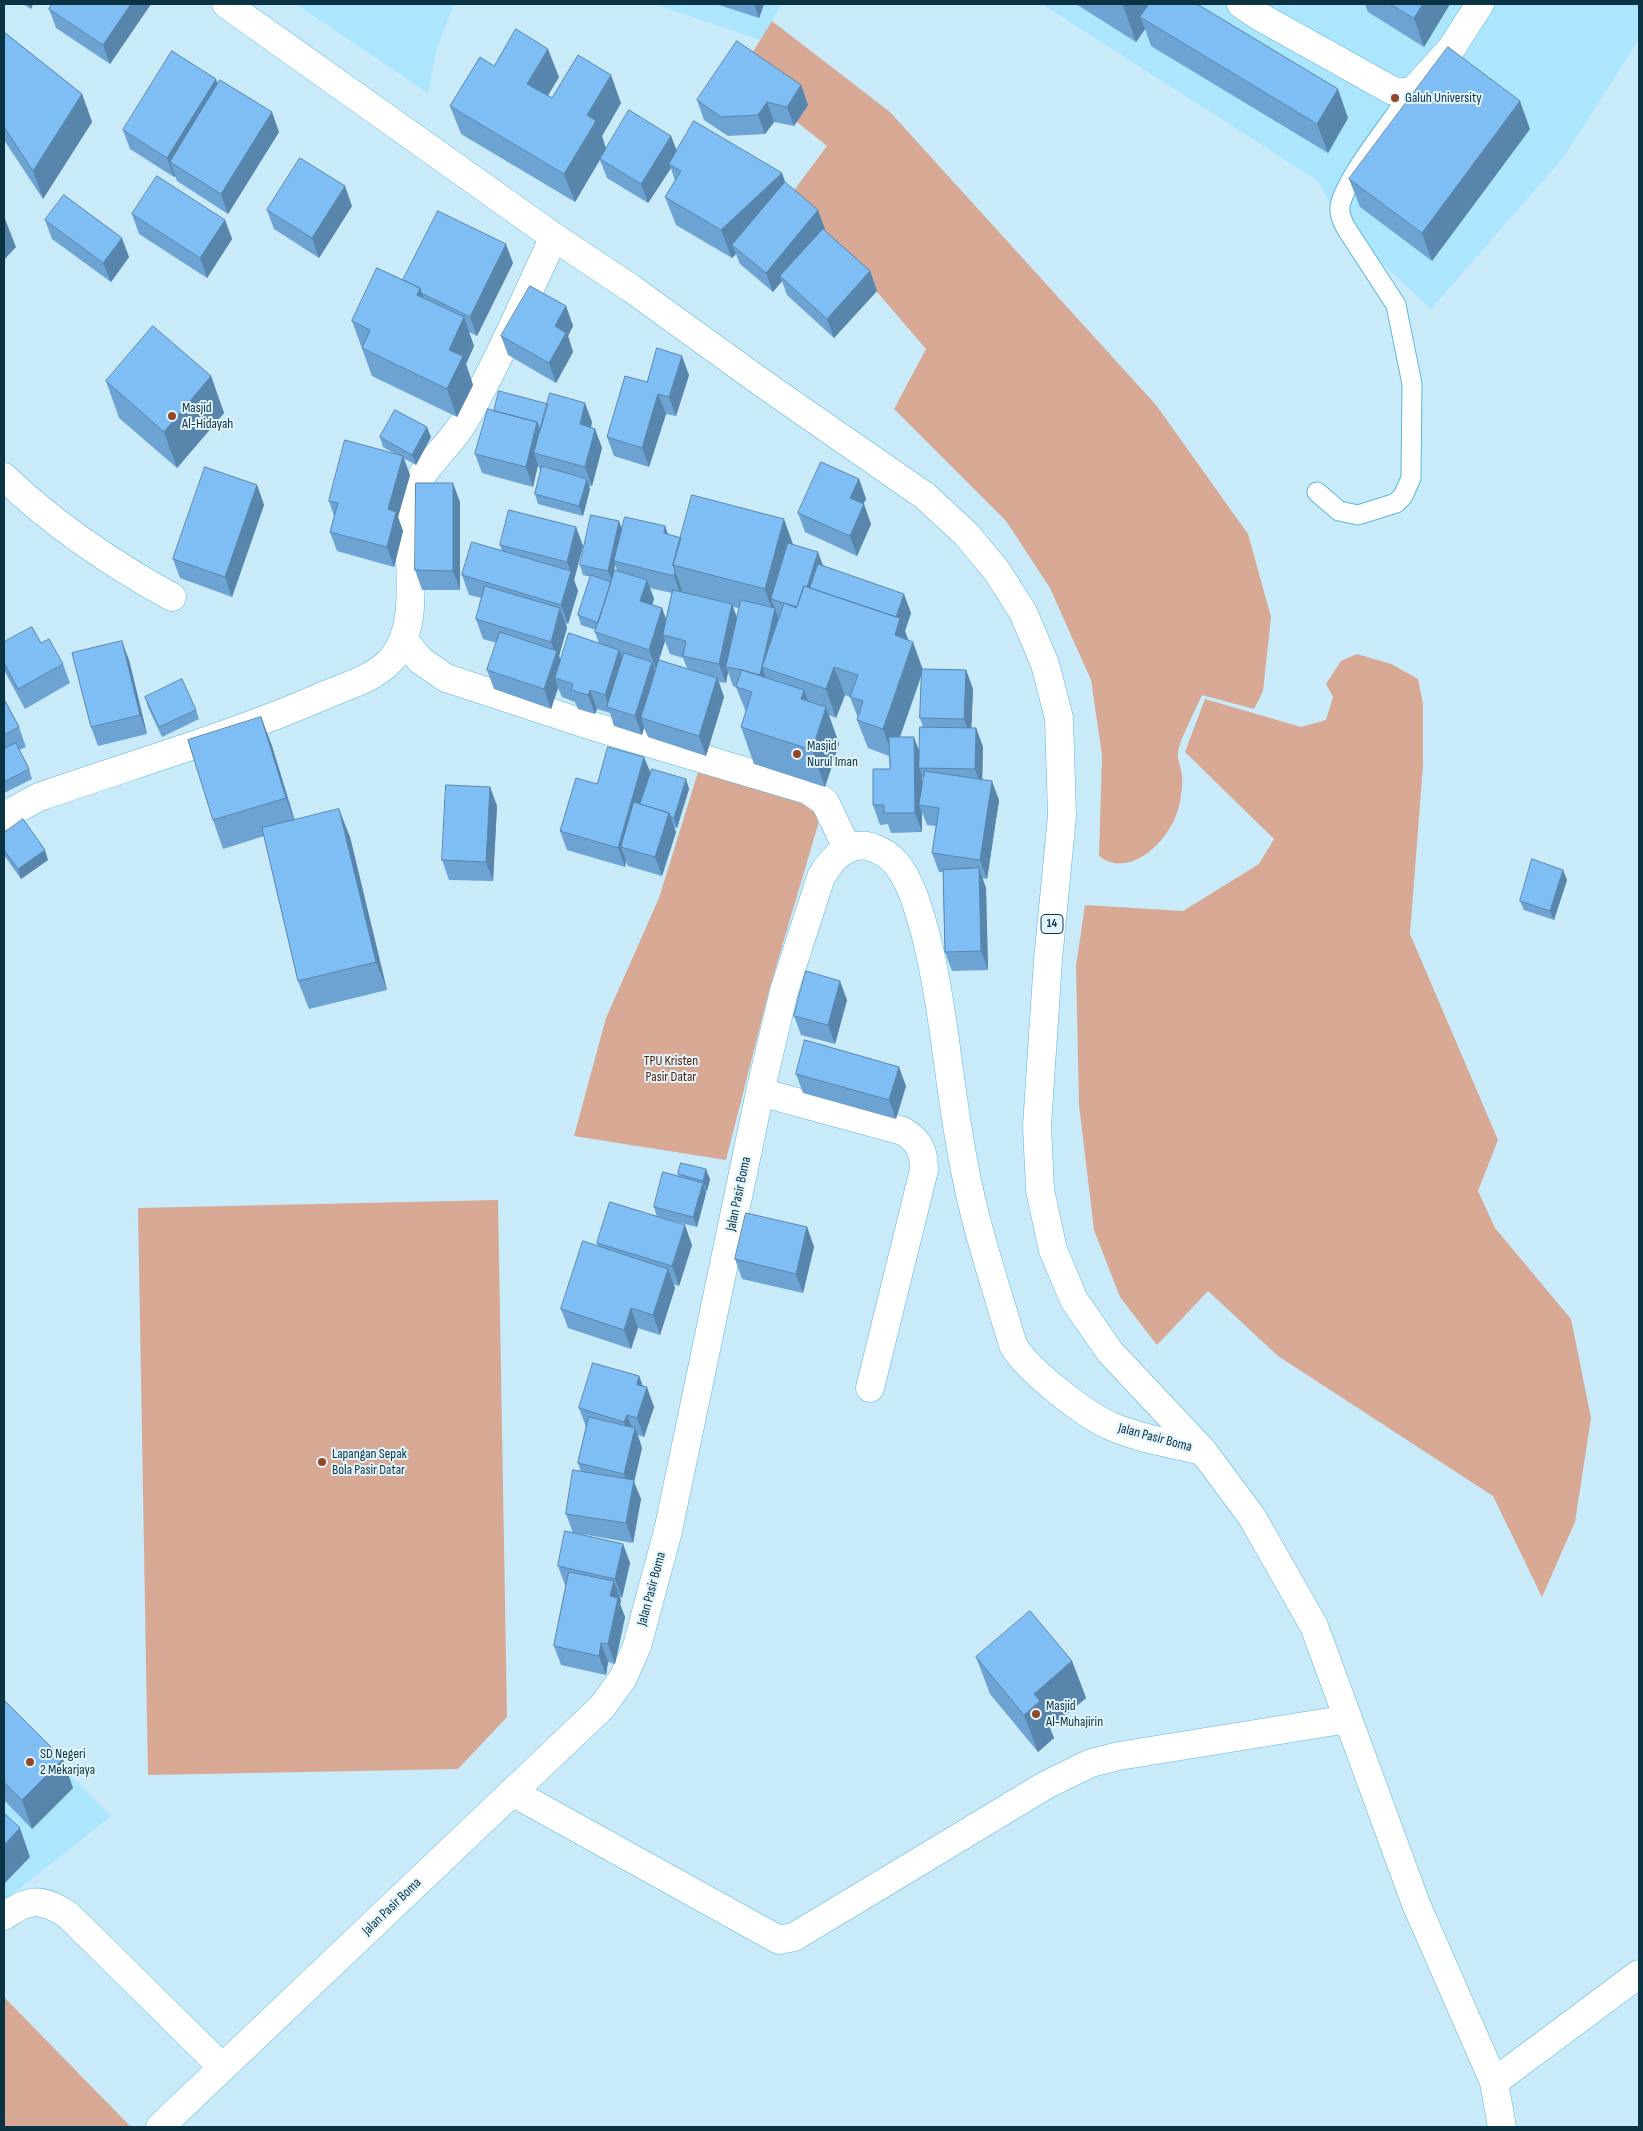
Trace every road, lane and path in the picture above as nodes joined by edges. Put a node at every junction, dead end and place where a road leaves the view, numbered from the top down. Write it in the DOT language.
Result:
graph roads {
  1 [pos="226,4"];
  2 [pos="1241,4"];
  3 [pos="1480,4"];
  4 [pos="1411,93"];
  5 [pos="554,237"];
  6 [pos="6,485"];
  7 [pos="1317,492"];
  8 [pos="172,597"];
  9 [pos="404,640"];
  10 [pos="4,816"];
  11 [pos="847,848"];
  12 [pos="760,1092"];
  13 [pos="870,1388"];
  14 [pos="1203,1451"];
  15 [pos="1348,1719"];
  16 [pos="512,1792"];
  17 [pos="4,1916"];
  18 [pos="1639,1974"];
  19 [pos="222,2067"];
  20 [pos="1494,2082"];
  21 [pos="160,2127"];
  22 [pos="1502,2127"];
  1 -- 5 [label="main road, 14"];
  2 -- 4 [label="main road"];
  3 -- 4 [label="main road"];
  4 -- 7 [label="lane"];
  5 -- 9 [label="main road"];
  5 -- 14 [label="main road, 14"];
  6 -- 8 [label="main road"];
  9 -- 10 [label="main road"];
  9 -- 11 [label="main road"];
  11 -- 12 [label="main road, Jalan Pasir Boma"];
  11 -- 14 [label="main road, Jalan Pasir Boma"];
  12 -- 13 [label="main road"];
  12 -- 16 [label="main road, Jalan Pasir Boma"];
  14 -- 15 [label="main road, 14"];
  15 -- 16 [label="main road"];
  15 -- 20 [label="main road, 14"];
  16 -- 19 [label="main road, Jalan Pasir Boma"];
  17 -- 19 [label="main road"];
  18 -- 20 [label="main road"];
  19 -- 21 [label="main road, Jalan Pasir Boma"];
  20 -- 22 [label="main road, 14"];
}
